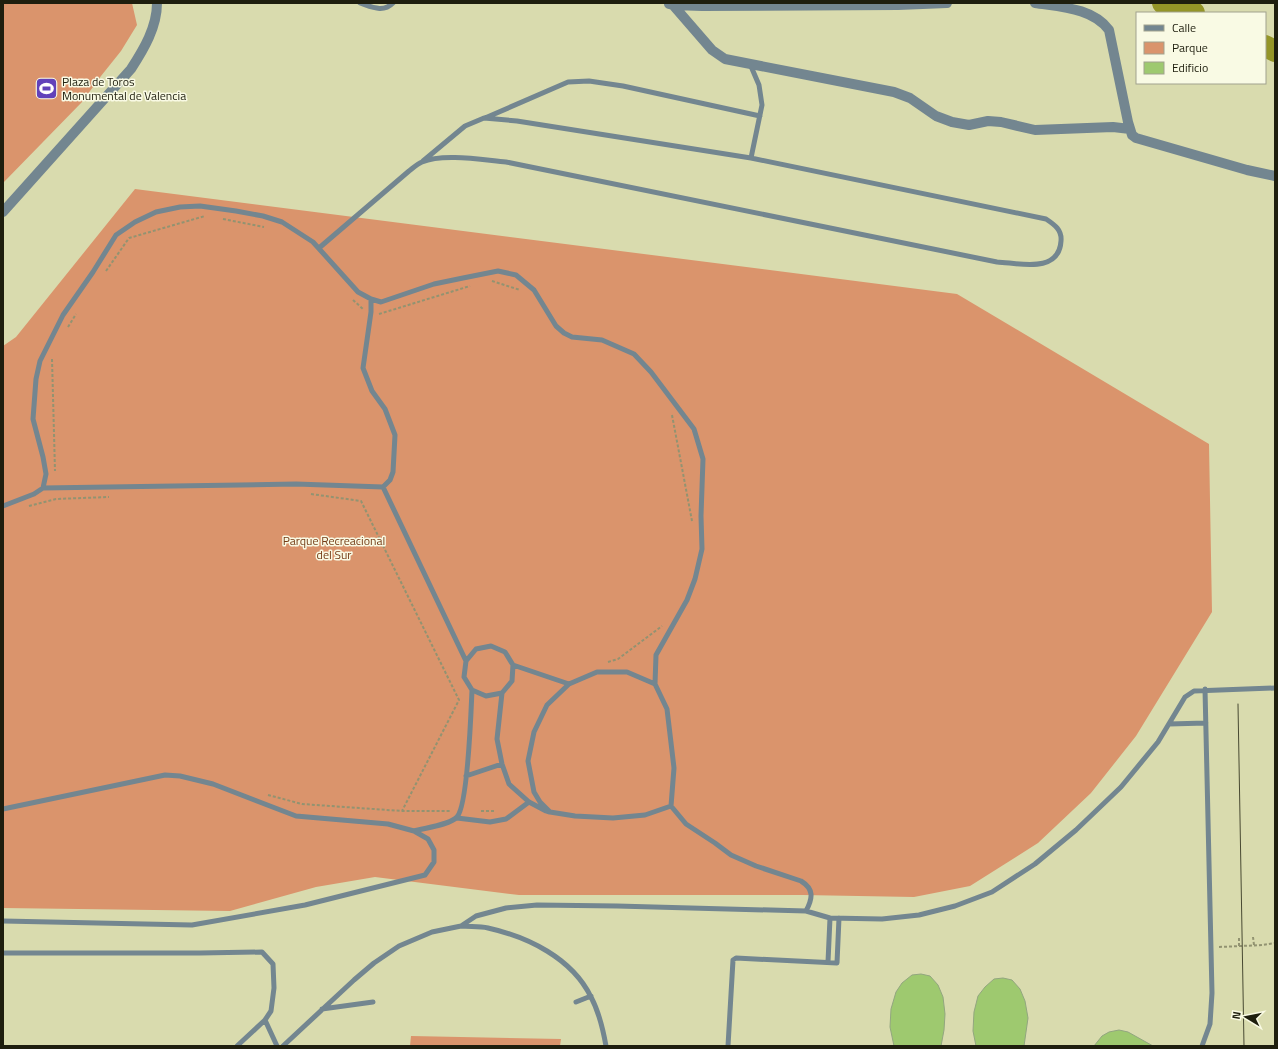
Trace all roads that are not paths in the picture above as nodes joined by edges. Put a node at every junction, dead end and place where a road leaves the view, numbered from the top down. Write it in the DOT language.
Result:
graph roads {
  1 [pos="157,3"];
  2 [pos="360,3"];
  3 [pos="393,3"];
  4 [pos="947,3"];
  5 [pos="1036,3"];
  6 [pos="670,4"];
  7 [pos="750,64"];
  8 [pos="760,116"];
  9 [pos="484,118"];
  10 [pos="1130,129"];
  11 [pos="751,158"];
  12 [pos="422,162"];
  13 [pos="1275,176"];
  14 [pos="3,212"];
  15 [pos="318,248"];
  16 [pos="371,299"];
  17 [pos="383,487"];
  18 [pos="42,488"];
  19 [pos="3,506"];
  20 [pos="466,661"];
  21 [pos="513,665"];
  22 [pos="569,684"];
  23 [pos="655,684"];
  24 [pos="1275,688"];
  25 [pos="472,690"];
  26 [pos="1205,690"];
  27 [pos="502,693"];
  28 [pos="1206,723"];
  29 [pos="1169,724"];
  30 [pos="502,764"];
  31 [pos="466,776"];
  32 [pos="529,802"];
  33 [pos="671,806"];
  34 [pos="3,809"];
  35 [pos="550,812"];
  36 [pos="457,818"];
  37 [pos="414,831"];
  38 [pos="806,911"];
  39 [pos="830,918"];
  40 [pos="839,918"];
  41 [pos="3,922"];
  42 [pos="461,926"];
  43 [pos="3,953"];
  44 [pos="828,962"];
  45 [pos="591,996"];
  46 [pos="373,1002"];
  47 [pos="576,1002"];
  48 [pos="322,1009"];
  49 [pos="265,1020"];
  50 [pos="237,1046"];
  51 [pos="277,1046"];
  52 [pos="283,1046"];
  53 [pos="606,1046"];
  54 [pos="728,1046"];
  55 [pos="1202,1046"];
  1 -- 14 [label="street"];
  2 -- 3 [label="lane"];
  4 -- 6 [label="street"];
  5 -- 10 [label="street"];
  6 -- 7 [label="street"];
  7 -- 8 [label="lane"];
  7 -- 10 [label="street"];
  8 -- 9 [label="lane"];
  8 -- 11 [label="lane"];
  9 -- 11 [label="lane"];
  9 -- 12 [label="lane"];
  10 -- 13 [label="street"];
  11 -- 12 [label="lane"];
  12 -- 15 [label="lane"];
  15 -- 16 [label="lane"];
  15 -- 18 [label="lane"];
  16 -- 17 [label="lane"];
  16 -- 23 [label="lane"];
  17 -- 18 [label="lane"];
  17 -- 20 [label="lane"];
  18 -- 19 [label="lane"];
  20 -- 21 [label="lane"];
  20 -- 25 [label="lane"];
  21 -- 22 [label="lane"];
  21 -- 27 [label="lane"];
  22 -- 23 [label="lane"];
  22 -- 35 [label="lane"];
  23 -- 33 [label="lane"];
  24 -- 26 [label="lane"];
  25 -- 27 [label="lane"];
  25 -- 31 [label="lane"];
  26 -- 28 [label="lane"];
  26 -- 29 [label="lane"];
  27 -- 30 [label="lane"];
  28 -- 29 [label="lane"];
  28 -- 55 [label="lane"];
  29 -- 40 [label="lane"];
  30 -- 31 [label="lane"];
  30 -- 32 [label="lane"];
  31 -- 36 [label="lane"];
  32 -- 35 [label="lane"];
  32 -- 36 [label="lane"];
  33 -- 35 [label="lane"];
  33 -- 38 [label="lane"];
  34 -- 37 [label="lane"];
  36 -- 37 [label="lane"];
  37 -- 41 [label="lane"];
  38 -- 39 [label="lane"];
  38 -- 42 [label="lane"];
  39 -- 40 [label="lane"];
  39 -- 44 [label="lane"];
  40 -- 44 [label="lane"];
  42 -- 45 [label="lane"];
  42 -- 48 [label="lane"];
  43 -- 49 [label="lane"];
  44 -- 54 [label="lane"];
  45 -- 47 [label="lane"];
  45 -- 53 [label="lane"];
  46 -- 48 [label="lane"];
  48 -- 52 [label="lane"];
  49 -- 50 [label="lane"];
  49 -- 51 [label="lane"];
}
